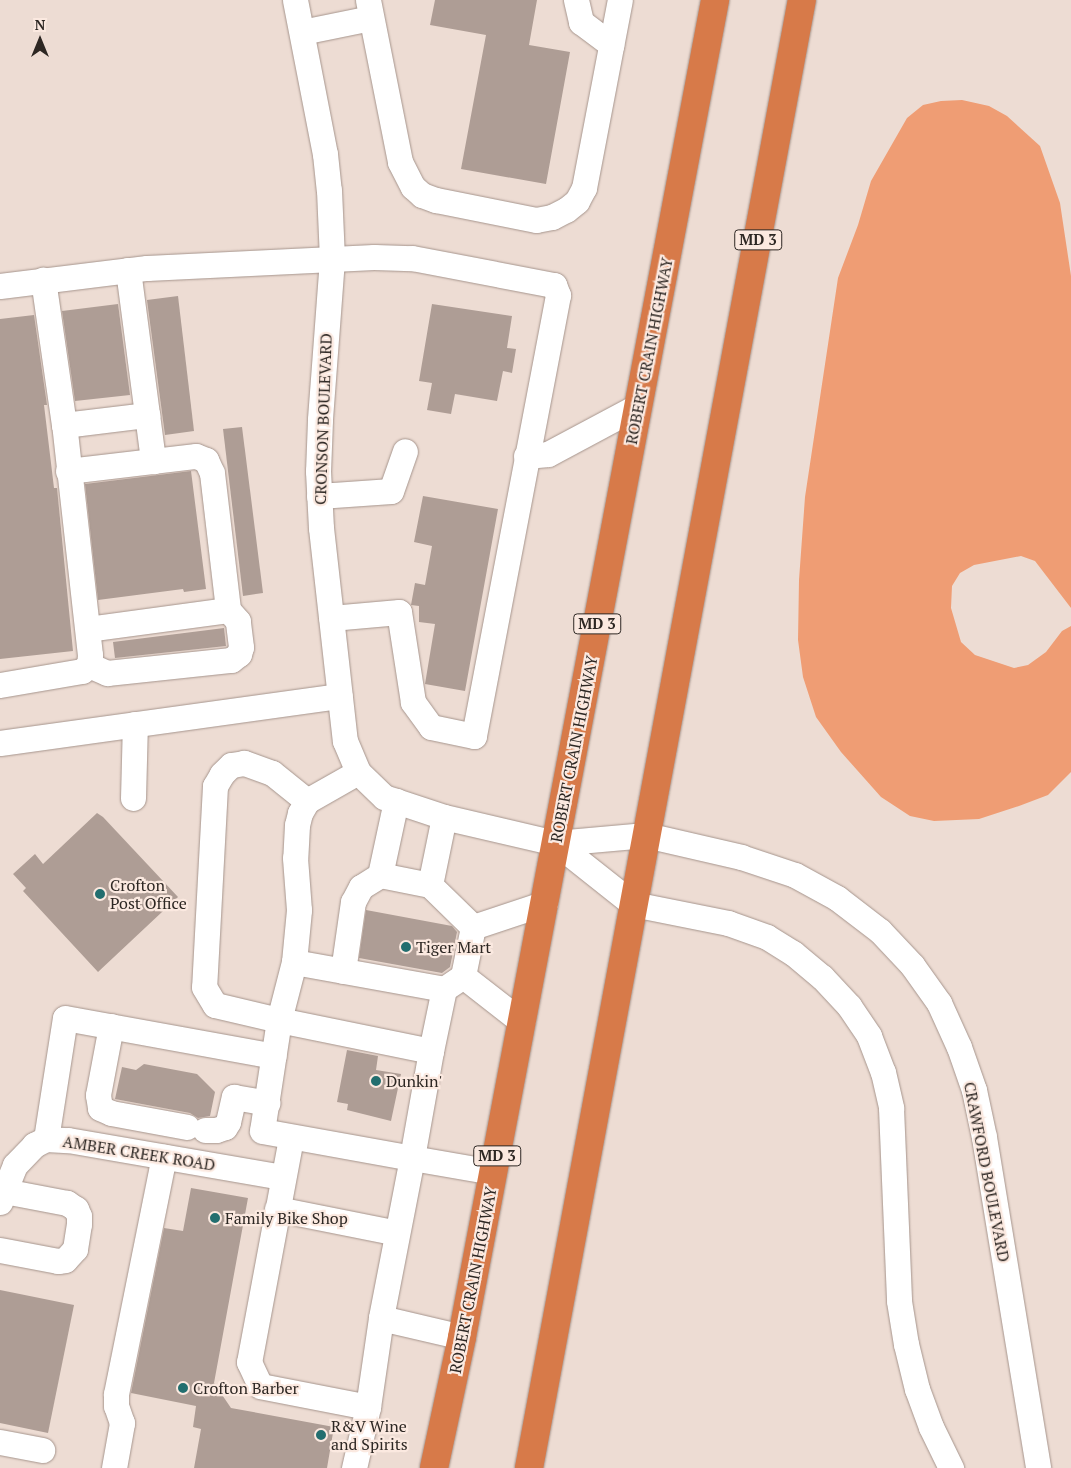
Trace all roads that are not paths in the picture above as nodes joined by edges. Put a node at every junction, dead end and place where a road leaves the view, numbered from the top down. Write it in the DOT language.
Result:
graph roads {
  1 [pos="295,0"];
  2 [pos="576,0"];
  3 [pos="620,0"];
  4 [pos="714,0"];
  5 [pos="802,0"];
  6 [pos="370,9"];
  7 [pos="302,32"];
  8 [pos="611,45"];
  9 [pos="332,259"];
  10 [pos="128,270"];
  11 [pos="44,280"];
  12 [pos="0,286"];
  13 [pos="638,406"];
  14 [pos="146,414"];
  15 [pos="64,425"];
  16 [pos="405,451"];
  17 [pos="526,456"];
  18 [pos="153,461"];
  19 [pos="68,471"];
  20 [pos="319,496"];
  21 [pos="228,610"];
  22 [pos="331,618"];
  23 [pos="88,630"];
  24 [pos="88,665"];
  25 [pos="0,685"];
  26 [pos="340,696"];
  27 [pos="135,724"];
  28 [pos="0,743"];
  29 [pos="358,772"];
  30 [pos="133,798"];
  31 [pos="307,801"];
  32 [pos="396,801"];
  33 [pos="444,817"];
  34 [pos="646,835"];
  35 [pos="556,843"];
  36 [pos="380,875"];
  37 [pos="430,885"];
  38 [pos="545,903"];
  39 [pos="633,904"];
  40 [pos="473,927"];
  41 [pos="294,962"];
  42 [pos="343,971"];
  43 [pos="453,982"];
  44 [pos="279,1020"];
  45 [pos="522,1022"];
  46 [pos="111,1026"];
  47 [pos="430,1051"];
  48 [pos="274,1056"];
  49 [pos="267,1103"];
  50 [pos="291,1138"];
  51 [pos="46,1139"];
  52 [pos="164,1157"];
  53 [pos="412,1158"];
  54 [pos="494,1172"];
  55 [pos="283,1177"];
  56 [pos="2,1197"];
  57 [pos="277,1209"];
  58 [pos="397,1233"];
  59 [pos="0,1250"];
  60 [pos="381,1318"];
  61 [pos="462,1337"];
  62 [pos="368,1407"];
  63 [pos="1030,1418"];
  64 [pos="0,1442"];
  65 [pos="42,1450"];
  66 [pos="114,1468"];
  67 [pos="354,1468"];
  68 [pos="434,1468"];
  69 [pos="530,1468"];
  70 [pos="951,1468"];
  71 [pos="1038,1468"];
  72 [pos="1051,1468"];
  1 -- 7 [label="street, CRONSON BOULEVARD"];
  2 -- 8 [label="street"];
  3 -- 8 [label="street"];
  4 -- 13 [label="highway, ROBERT CRAIN HIGHWAY / MD 3"];
  5 -- 34 [label="highway, MD 3"];
  6 -- 7 [label="street"];
  6 -- 8 [label="street"];
  7 -- 9 [label="street, CRONSON BOULEVARD"];
  9 -- 10 [label="street"];
  9 -- 17 [label="street"];
  9 -- 20 [label="street, CRONSON BOULEVARD"];
  10 -- 11 [label="street"];
  10 -- 14 [label="street"];
  11 -- 12 [label="street"];
  11 -- 15 [label="street"];
  13 -- 17 [label="street"];
  13 -- 35 [label="highway, ROBERT CRAIN HIGHWAY / MD 3"];
  14 -- 15 [label="street"];
  14 -- 18 [label="street"];
  15 -- 19 [label="street"];
  16 -- 20 [label="street"];
  17 -- 22 [label="street"];
  18 -- 19 [label="street"];
  18 -- 21 [label="street"];
  19 -- 23 [label="street"];
  20 -- 22 [label="street, CRONSON BOULEVARD"];
  21 -- 23 [label="street"];
  21 -- 24 [label="street"];
  22 -- 26 [label="street, CRONSON BOULEVARD"];
  23 -- 24 [label="street"];
  24 -- 25 [label="street"];
  26 -- 27 [label="street"];
  26 -- 29 [label="street, CRONSON BOULEVARD"];
  27 -- 28 [label="street"];
  27 -- 30 [label="street"];
  29 -- 31 [label="street"];
  29 -- 32 [label="street, CRONSON BOULEVARD"];
  31 -- 41 [label="street"];
  31 -- 44 [label="street"];
  32 -- 33 [label="street, CRONSON BOULEVARD"];
  32 -- 36 [label="street"];
  33 -- 35 [label="street, CRONSON BOULEVARD"];
  33 -- 37 [label="street"];
  34 -- 35 [label="street, CRAWFORD BOULEVARD"];
  34 -- 39 [label="highway, MD 3"];
  34 -- 63 [label="street, CRAWFORD BOULEVARD"];
  35 -- 38 [label="highway, ROBERT CRAIN HIGHWAY / MD 3"];
  35 -- 39 [label="street"];
  36 -- 37 [label="street"];
  36 -- 42 [label="street"];
  37 -- 40 [label="street"];
  38 -- 40 [label="street"];
  38 -- 45 [label="highway, ROBERT CRAIN HIGHWAY / MD 3"];
  39 -- 69 [label="highway, MD 3"];
  39 -- 70 [label="street"];
  40 -- 43 [label="street"];
  41 -- 42 [label="street"];
  41 -- 44 [label="street"];
  42 -- 43 [label="street"];
  43 -- 45 [label="street"];
  43 -- 47 [label="street"];
  44 -- 47 [label="street"];
  44 -- 48 [label="street"];
  45 -- 54 [label="highway, ROBERT CRAIN HIGHWAY / MD 3"];
  46 -- 48 [label="street"];
  46 -- 49 [label="street"];
  46 -- 51 [label="street"];
  47 -- 53 [label="street"];
  48 -- 49 [label="street"];
  49 -- 50 [label="street"];
  50 -- 53 [label="street"];
  50 -- 55 [label="street"];
  51 -- 52 [label="street, AMBER CREEK ROAD"];
  51 -- 56 [label="street, AMBER CREEK ROAD"];
  52 -- 55 [label="street, AMBER CREEK ROAD"];
  52 -- 66 [label="street"];
  53 -- 54 [label="street"];
  53 -- 58 [label="street"];
  54 -- 61 [label="highway, ROBERT CRAIN HIGHWAY / MD 3"];
  55 -- 57 [label="street"];
  56 -- 59 [label="street"];
  57 -- 58 [label="street"];
  57 -- 62 [label="street"];
  58 -- 60 [label="street"];
  60 -- 61 [label="street"];
  60 -- 62 [label="street"];
  61 -- 68 [label="highway, ROBERT CRAIN HIGHWAY / MD 3"];
  62 -- 67 [label="street"];
  63 -- 71 [label="street, CRAWFORD BOULEVARD"];
  63 -- 72 [label="street"];
  64 -- 65 [label="street"];
}
